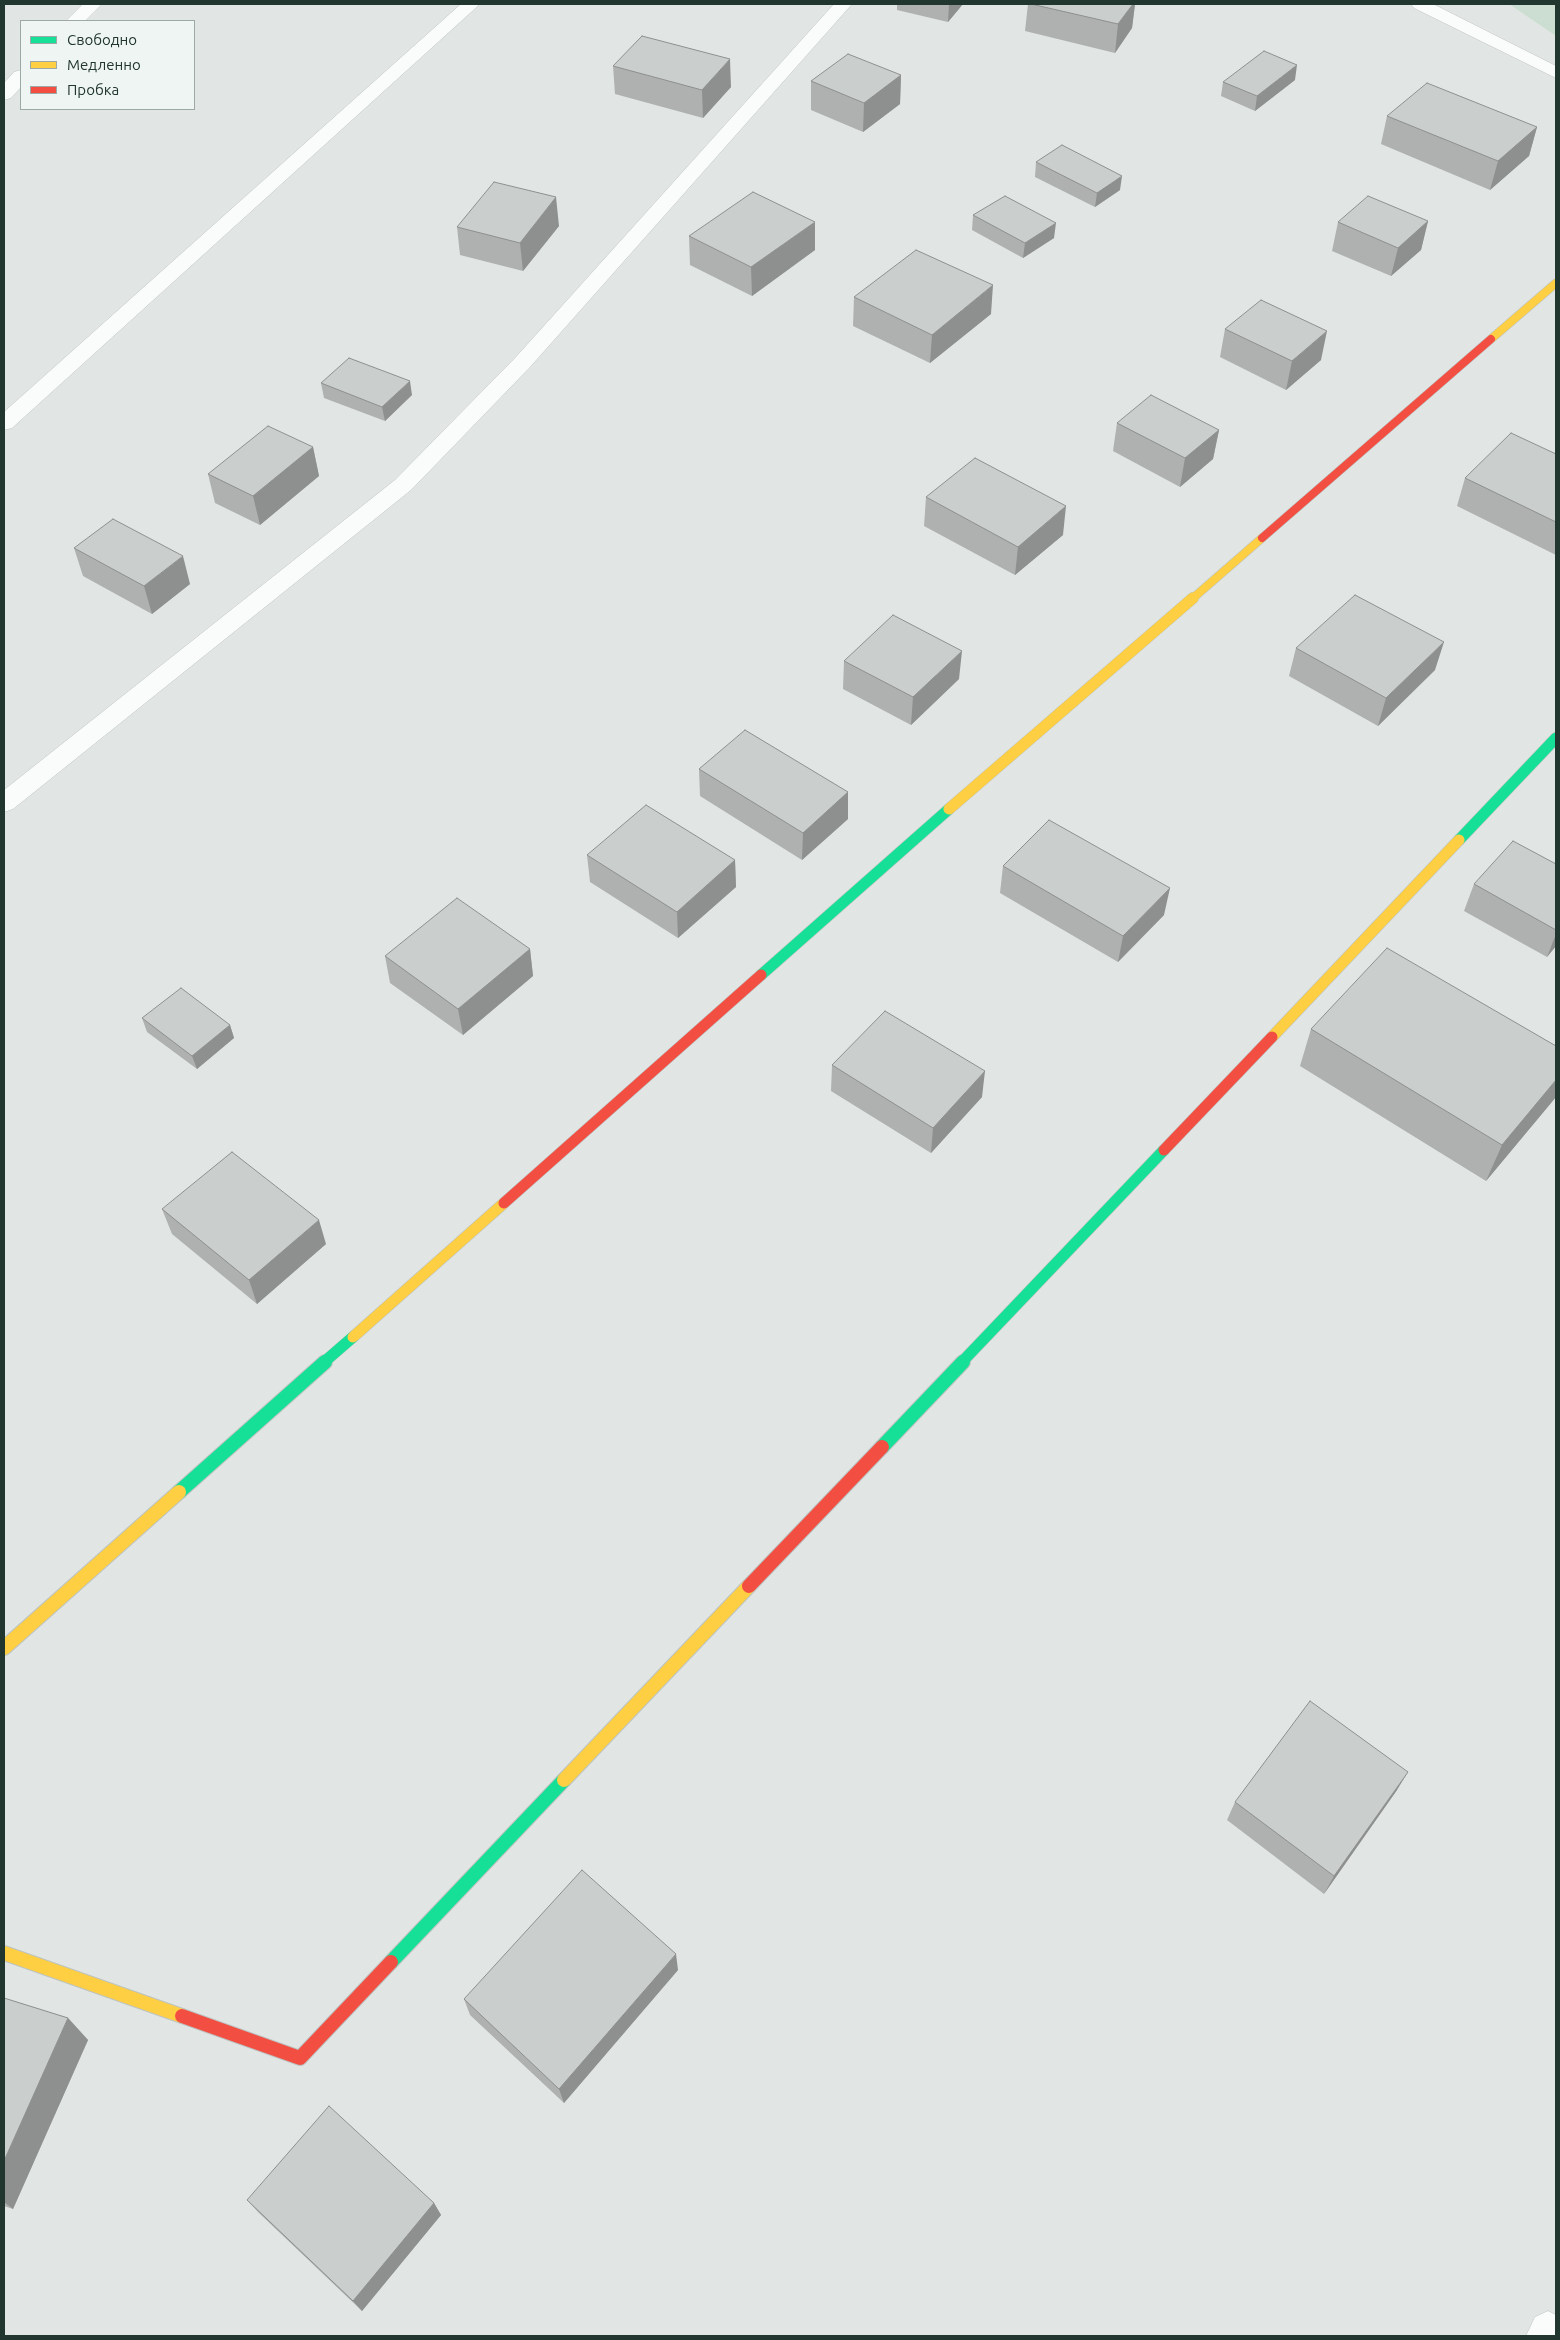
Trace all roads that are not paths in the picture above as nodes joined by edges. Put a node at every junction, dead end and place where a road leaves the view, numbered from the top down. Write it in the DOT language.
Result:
graph roads {
  1 [pos="93,4"];
  2 [pos="471,4"];
  3 [pos="843,4"];
  4 [pos="1420,4"];
  5 [pos="77,20"];
  6 [pos="1556,73"];
  7 [pos="20,77"];
  8 [pos="4,94"];
  9 [pos="1556,283"];
  10 [pos="4,423"];
  11 [pos="1556,738"];
  12 [pos="4,803"];
  13 [pos="4,1648"];
  14 [pos="4,1953"];
  1 -- 5 [label="street"];
  2 -- 10 [label="street"];
  3 -- 12 [label="street"];
  4 -- 6 [label="street"];
  7 -- 8 [label="street"];
  9 -- 13 [label="street"];
  11 -- 14 [label="street"];
}
